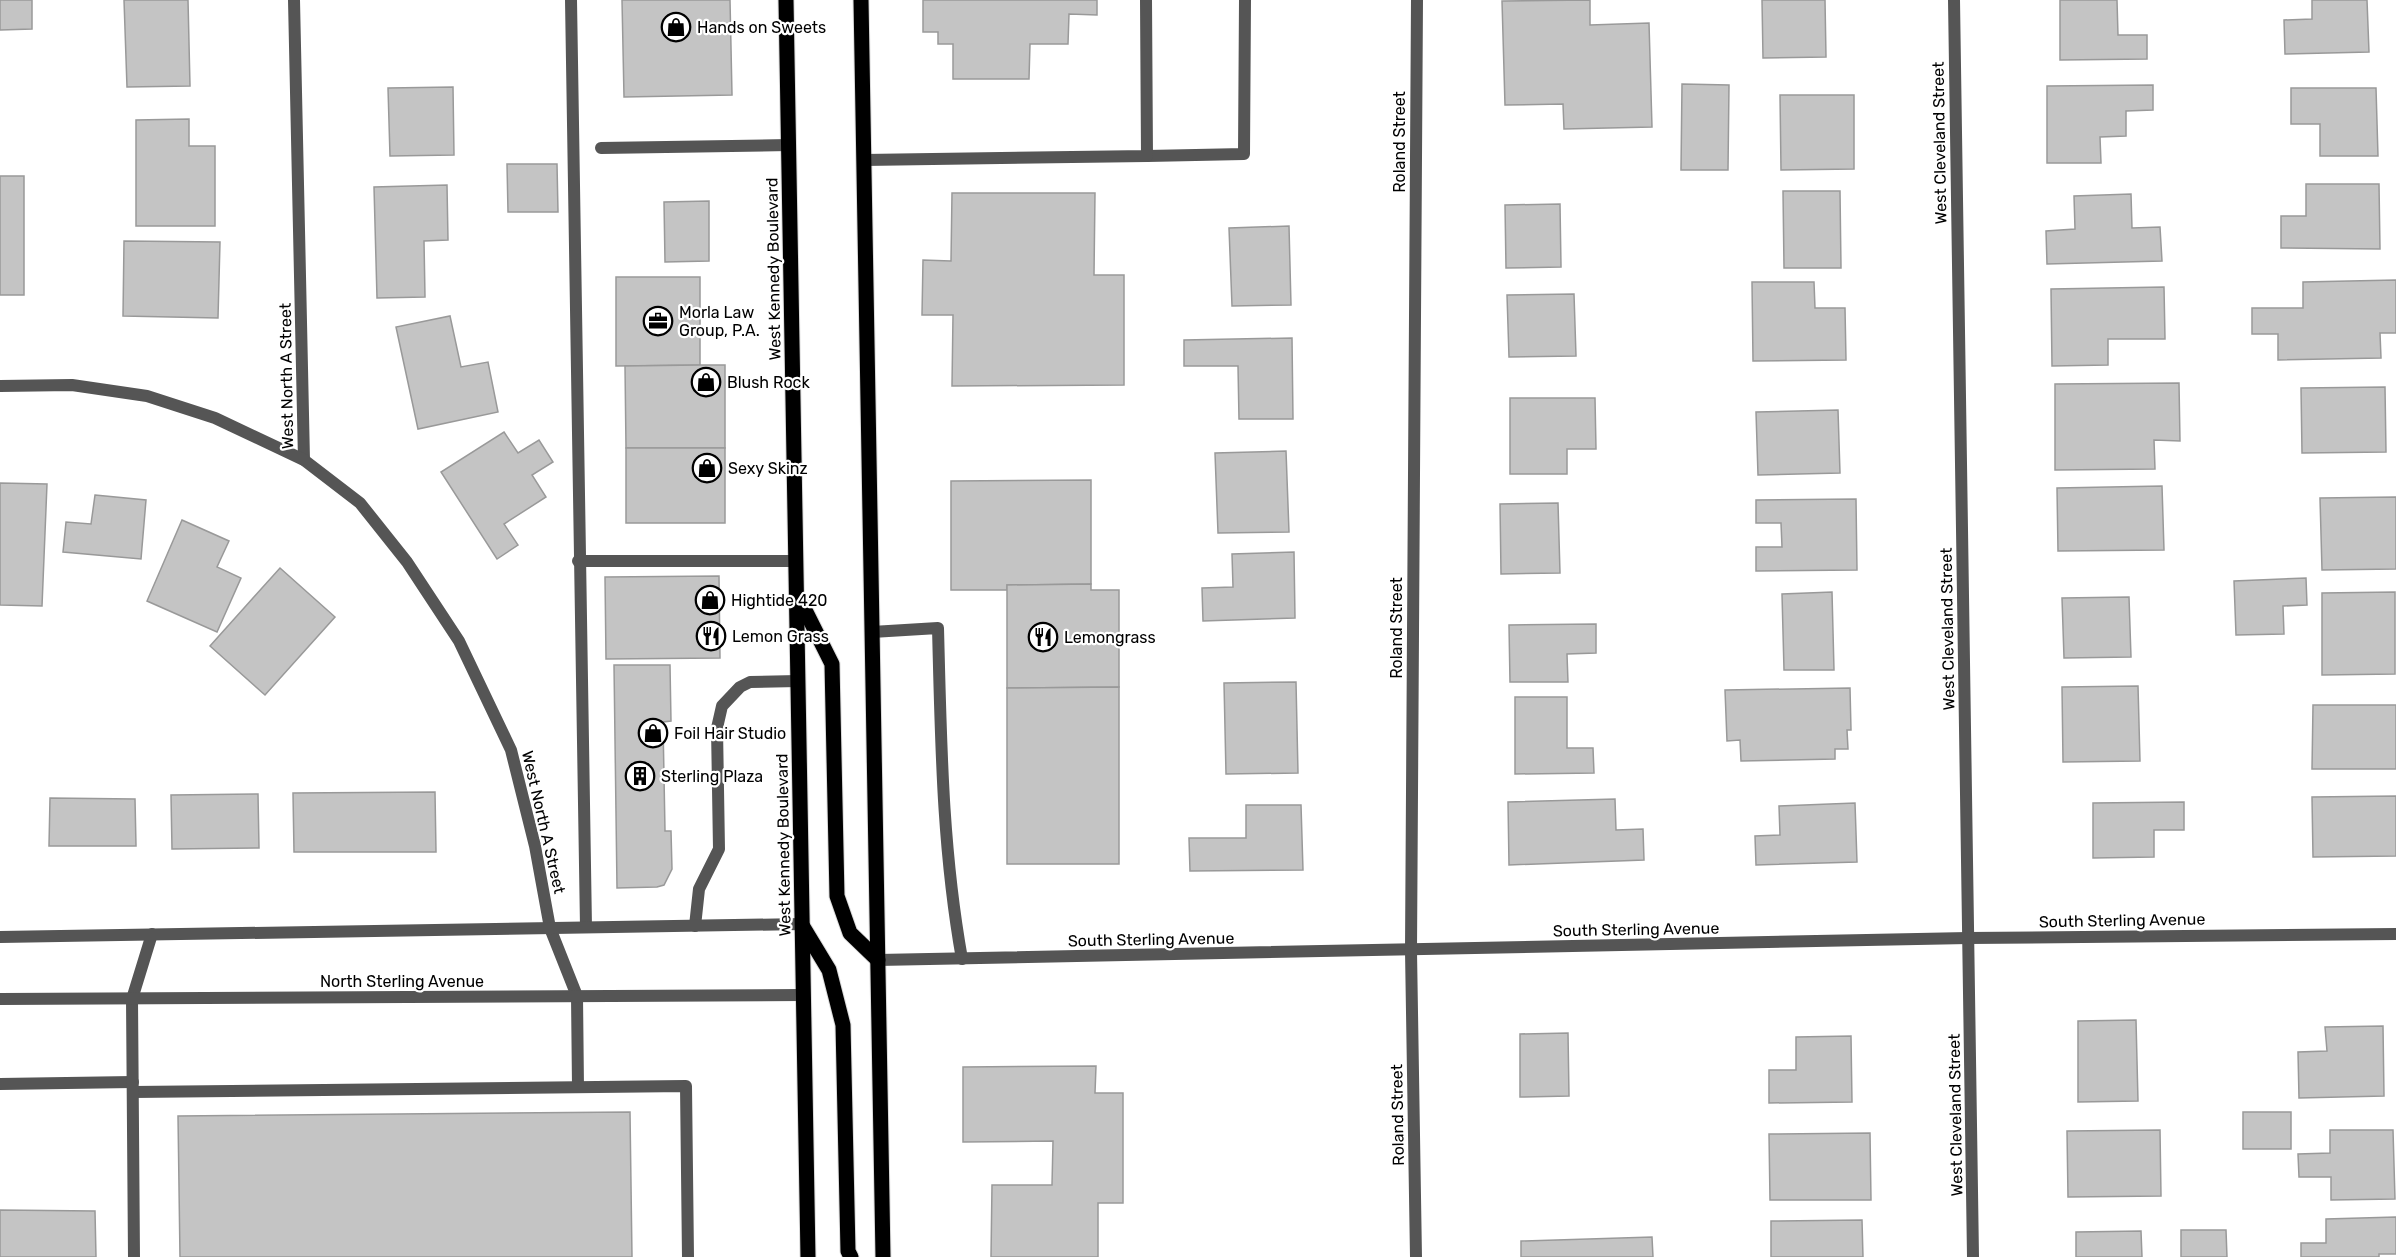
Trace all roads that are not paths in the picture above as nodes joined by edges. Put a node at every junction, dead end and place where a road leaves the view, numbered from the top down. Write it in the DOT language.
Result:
graph roads {
  1 [pos="294,0"];
  2 [pos="571,0"];
  3 [pos="786,0"];
  4 [pos="861,0"];
  5 [pos="1146,0"];
  6 [pos="1245,0"];
  7 [pos="1417,0"];
  8 [pos="1954,0"];
  9 [pos="789,145"];
  10 [pos="601,148"];
  11 [pos="1148,156"];
  12 [pos="864,160"];
  13 [pos="0,386"];
  14 [pos="304,460"];
  15 [pos="578,561"];
  16 [pos="796,561"];
  17 [pos="796,593"];
  18 [pos="872,632"];
  19 [pos="798,681"];
  20 [pos="802,924"];
  21 [pos="694,926"];
  22 [pos="586,927"];
  23 [pos="550,928"];
  24 [pos="152,934"];
  25 [pos="2396,934"];
  26 [pos="0,937"];
  27 [pos="1968,938"];
  28 [pos="1411,951"];
  29 [pos="962,959"];
  30 [pos="878,960"];
  31 [pos="803,995"];
  32 [pos="577,996"];
  33 [pos="0,999"];
  34 [pos="132,999"];
  35 [pos="0,1084"];
  36 [pos="133,1087"];
  37 [pos="578,1087"];
  38 [pos="134,1257"];
  39 [pos="688,1257"];
  40 [pos="808,1257"];
  41 [pos="851,1257"];
  42 [pos="883,1257"];
  43 [pos="1416,1257"];
  44 [pos="1973,1257"];
  1 -- 14 [label="street, West North A Street"];
  2 -- 15 [label="street"];
  3 -- 9 [label="main road, West Kennedy Boulevard"];
  4 -- 12 [label="main road"];
  5 -- 11 [label="street"];
  6 -- 11 [label="street"];
  7 -- 28 [label="street, Roland Street"];
  8 -- 27 [label="street, West Cleveland Street"];
  9 -- 10 [label="street"];
  9 -- 16 [label="main road, West Kennedy Boulevard"];
  11 -- 12 [label="street"];
  12 -- 18 [label="main road"];
  13 -- 14 [label="street"];
  14 -- 23 [label="street, West North A Street"];
  15 -- 16 [label="street"];
  15 -- 22 [label="street"];
  16 -- 17 [label="main road, West Kennedy Boulevard"];
  17 -- 19 [label="main road, West Kennedy Boulevard"];
  17 -- 30 [label="main road"];
  18 -- 29 [label="street"];
  18 -- 30 [label="main road"];
  19 -- 20 [label="main road, West Kennedy Boulevard"];
  19 -- 21 [label="street"];
  20 -- 21 [label="street"];
  20 -- 31 [label="main road, West Kennedy Boulevard"];
  20 -- 41 [label="main road"];
  21 -- 22 [label="street"];
  22 -- 23 [label="street"];
  23 -- 24 [label="street"];
  23 -- 32 [label="street, West North A Street"];
  24 -- 26 [label="street"];
  24 -- 34 [label="street"];
  25 -- 27 [label="street, South Sterling Avenue"];
  27 -- 28 [label="street, South Sterling Avenue"];
  27 -- 44 [label="street, West Cleveland Street"];
  28 -- 29 [label="street, South Sterling Avenue"];
  28 -- 43 [label="street, Roland Street"];
  29 -- 30 [label="street, South Sterling Avenue"];
  30 -- 42 [label="main road"];
  31 -- 32 [label="street, North Sterling Avenue"];
  31 -- 40 [label="main road, West Kennedy Boulevard"];
  32 -- 34 [label="street, North Sterling Avenue"];
  32 -- 37 [label="street"];
  33 -- 34 [label="street, North Sterling Avenue"];
  34 -- 36 [label="street"];
  35 -- 36 [label="street"];
  36 -- 37 [label="street"];
  36 -- 38 [label="street"];
  37 -- 39 [label="street"];
}
